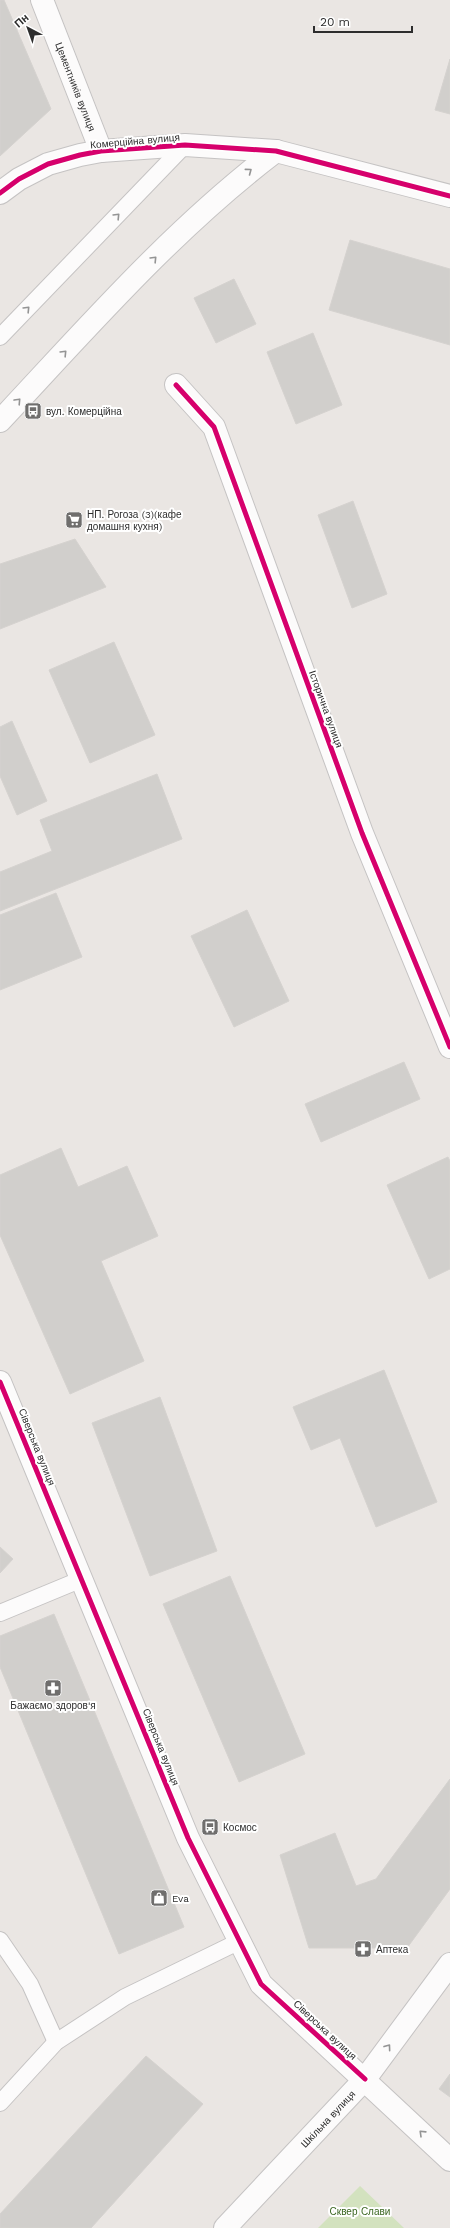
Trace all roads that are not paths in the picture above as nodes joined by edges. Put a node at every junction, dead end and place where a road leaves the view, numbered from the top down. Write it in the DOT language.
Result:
graph roads {
  1 [pos="42,0"];
  2 [pos="186,145"];
  3 [pos="101,151"];
  4 [pos="276,151"];
  5 [pos="0,194"];
  6 [pos="450,196"];
  7 [pos="0,337"];
  8 [pos="176,385"];
  9 [pos="0,421"];
  10 [pos="450,1047"];
  11 [pos="0,1382"];
  12 [pos="82,1579"];
  13 [pos="0,1613"];
  14 [pos="0,1940"];
  15 [pos="240,1941"];
  16 [pos="450,1964"];
  17 [pos="56,2042"];
  18 [pos="365,2079"];
  19 [pos="0,2103"];
  20 [pos="450,2160"];
  21 [pos="225,2228"];
  1 -- 3 [label="street, Цементників вулиця"];
  2 -- 3 [label="street, Комерційна вулиця"];
  2 -- 4 [label="street, Комерційна вулиця"];
  7 -- 2 [label="lane, one-way"];
  3 -- 5 [label="street, Комерційна вулиця"];
  4 -- 6 [label="street"];
  9 -- 4 [label="street, one-way"];
  8 -- 10 [label="street, Історична вулиця"];
  11 -- 12 [label="street, Сіверська вулиця"];
  12 -- 13 [label="lane"];
  12 -- 15 [label="street, Сіверська вулиця"];
  14 -- 17 [label="lane"];
  15 -- 17 [label="lane"];
  15 -- 18 [label="street, Сіверська вулиця"];
  18 -- 16 [label="street, Шкільна вулиця, one-way"];
  17 -- 19 [label="lane"];
  20 -- 18 [label="street, Сіверська вулиця, one-way"];
  18 -- 21 [label="street, Шкільна вулиця"];
}
